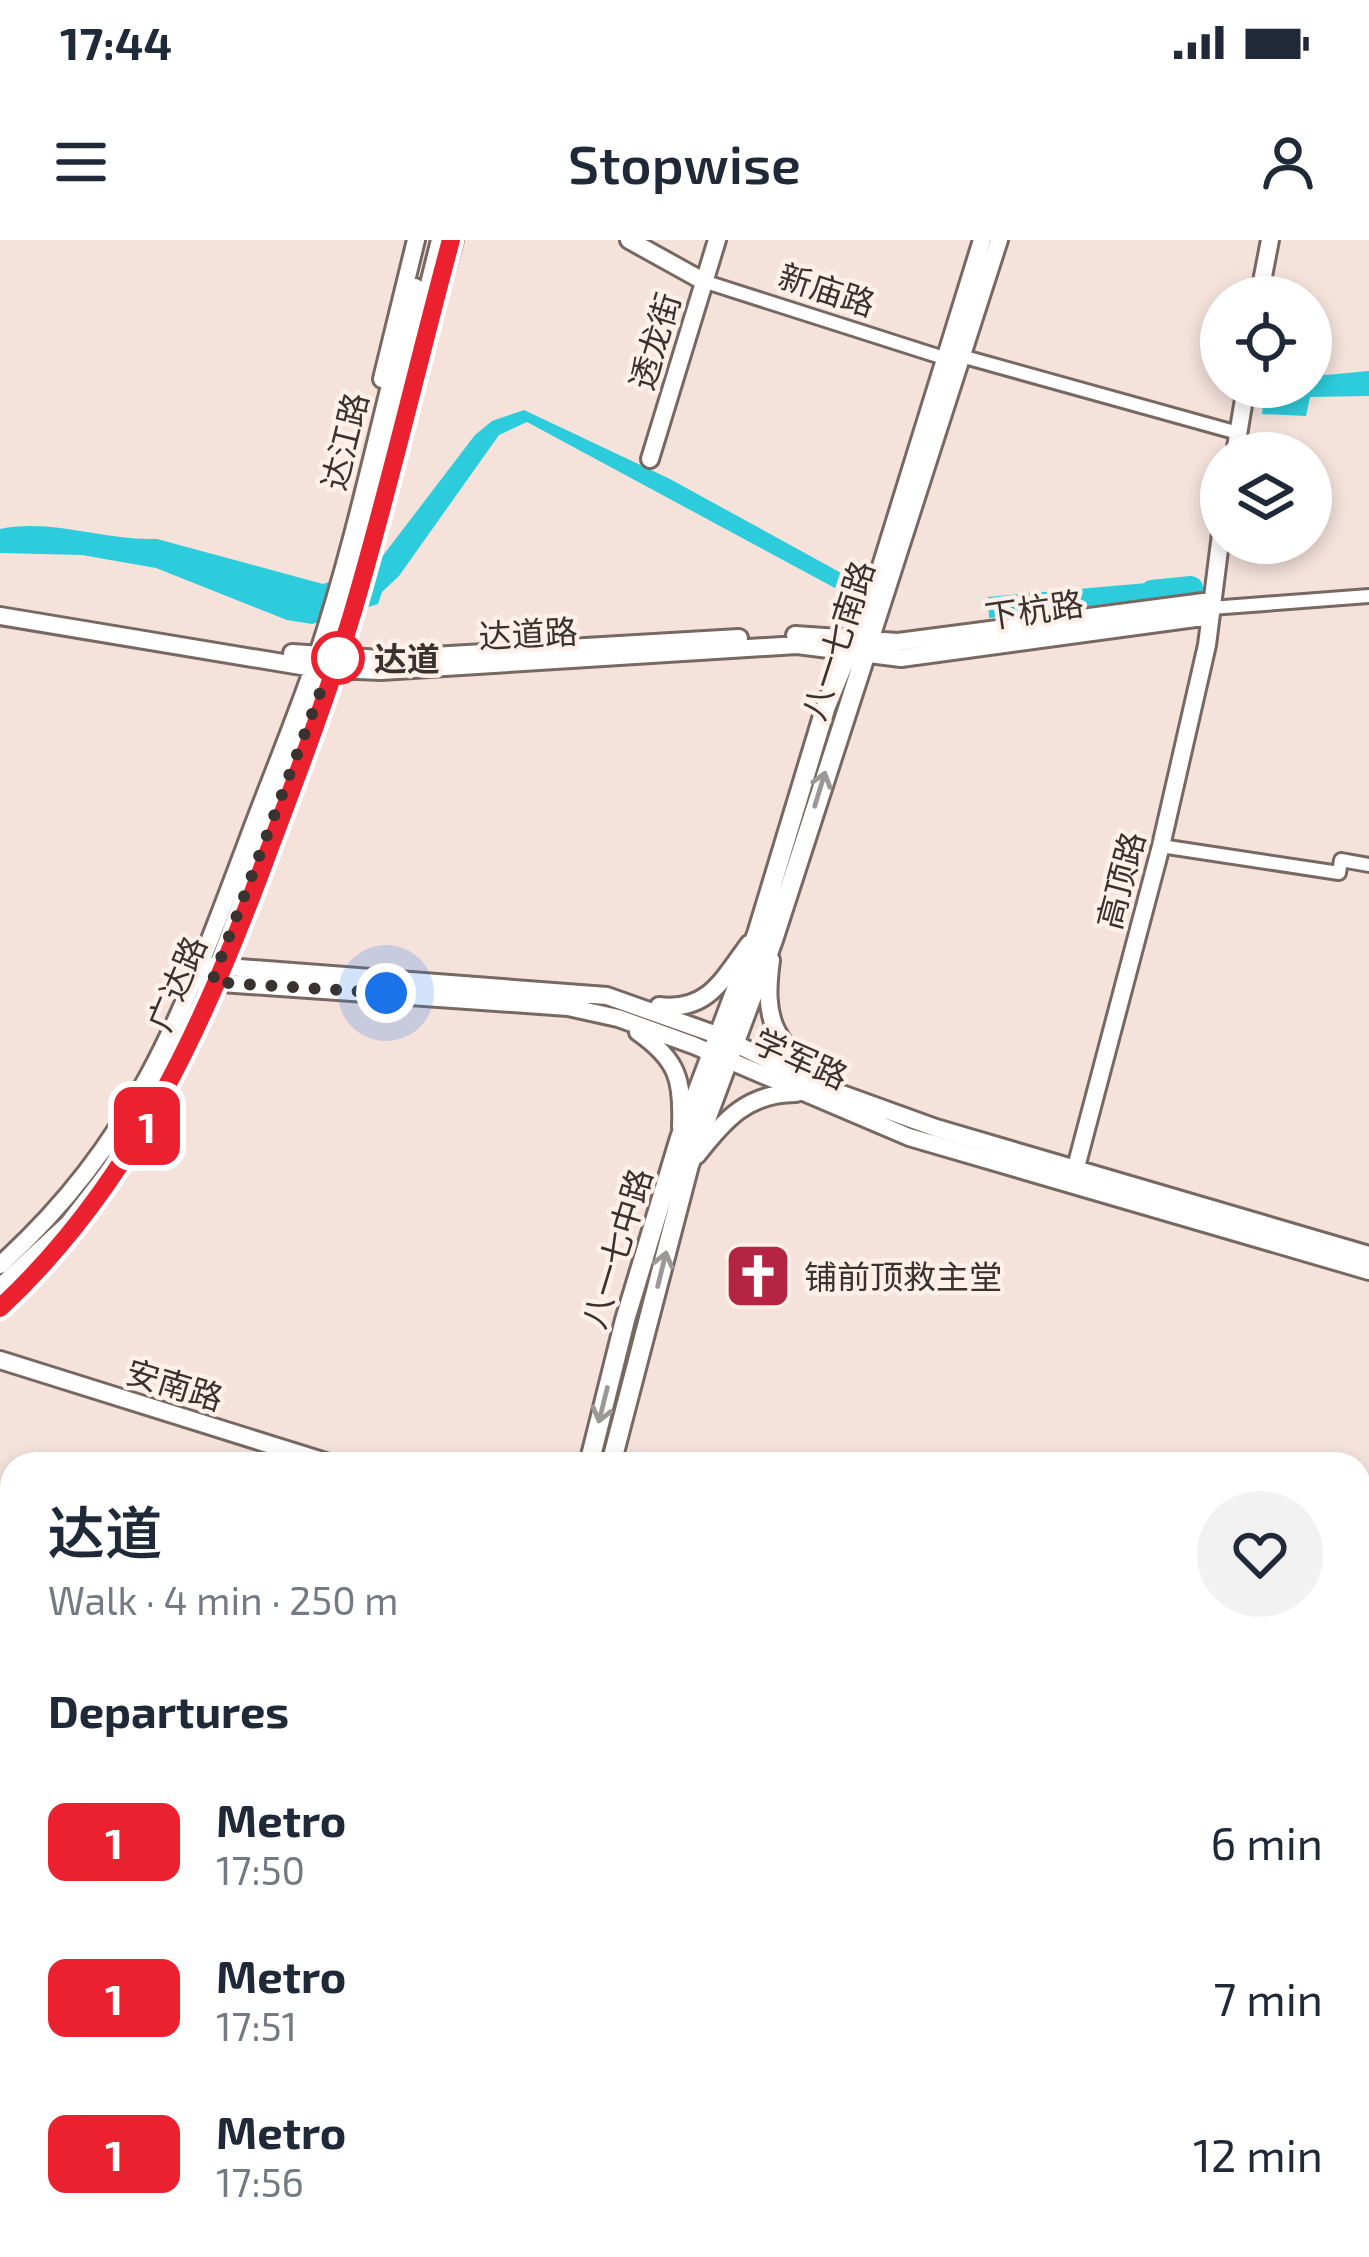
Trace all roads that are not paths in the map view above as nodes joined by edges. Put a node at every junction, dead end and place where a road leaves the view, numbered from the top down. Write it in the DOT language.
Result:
graph roads {
  1 [pos="416,240"];
  2 [pos="428,240"];
  3 [pos="440,240"];
  4 [pos="454,240"];
  5 [pos="629,240"];
  6 [pos="717,240"];
  7 [pos="982,240"];
  8 [pos="999,240"];
  9 [pos="1270,240"];
  10 [pos="1263,276"];
  11 [pos="703,281"];
  12 [pos="953,357"];
  13 [pos="1234,432"];
  14 [pos="384,438"];
  15 [pos="650,460"];
  16 [pos="1217,564"];
  17 [pos="1369,596"];
  18 [pos="0,606"];
  19 [pos="1211,608"];
  20 [pos="0,616"];
  21 [pos="859,648"];
  22 [pos="323,663"];
  23 [pos="1161,846"];
  24 [pos="1369,865"];
  25 [pos="765,937"];
  26 [pos="206,974"];
  27 [pos="621,1010"];
  28 [pos="722,1047"];
  29 [pos="831,1090"];
  30 [pos="802,1093"];
  31 [pos="680,1138"];
  32 [pos="688,1166"];
  33 [pos="1075,1171"];
  34 [pos="1369,1255"];
  35 [pos="0,1265"];
  36 [pos="1369,1271"];
  37 [pos="0,1287"];
  38 [pos="0,1360"];
  39 [pos="294,1452"];
  40 [pos="592,1452"];
  41 [pos="614,1452"];
  1 -- 14 [label="main road"];
  2 -- 14 [label="main road, 达江路"];
  3 -- 14 [label="main road, 达江路"];
  4 -- 14 [label="main road"];
  5 -- 11 [label="main road, 新庙路"];
  6 -- 11 [label="main road, 透龙街"];
  7 -- 12 [label="main road, 八一七南路"];
  8 -- 12 [label="main road, 八一七南路"];
  9 -- 10 [label="main road"];
  11 -- 12 [label="street, 新庙路"];
  11 -- 15 [label="main road, 透龙街"];
  12 -- 13 [label="street, 新庙路"];
  12 -- 21 [label="main road, 八一七南路"];
  14 -- 22 [label="main road, 达江路"];
  14 -- 22 [label="main road, 达江路"];
  16 -- 19 [label="main road, 高顶路"];
  17 -- 19 [label="street, 下杭路"];
  18 -- 22 [label="main road, 达道路"];
  19 -- 21 [label="main road, 下杭路"];
  19 -- 23 [label="main road, 高顶路"];
  20 -- 22 [label="main road, 达道路"];
  21 -- 22 [label="main road, 达道路"];
  21 -- 25 [label="main road, 八一七南路"];
  22 -- 26 [label="main road, 广达路"];
  23 -- 24 [label="street"];
  23 -- 33 [label="main road, 高顶路"];
  25 -- 27 [label="main road"];
  25 -- 28 [label="main road, 八一七南路"];
  25 -- 29 [label="main road"];
  26 -- 27 [label="main road, 学军路"];
  26 -- 35 [label="main road, 广达路"];
  26 -- 37 [label="main road, 广达路"];
  27 -- 28 [label="main road, 学军路"];
  27 -- 31 [label="main road"];
  28 -- 29 [label="main road, 学军路"];
  28 -- 30 [label="main road, 学军路"];
  28 -- 31 [label="main road, 八一七中路"];
  28 -- 32 [label="main road, 八一七中路"];
  29 -- 33 [label="main road, 学军路"];
  30 -- 32 [label="main road"];
  30 -- 36 [label="main road, 学军路"];
  31 -- 40 [label="main road, 八一七中路, one-way"];
  41 -- 32 [label="main road, 八一七中路, one-way"];
  33 -- 34 [label="main road, 学军路"];
  38 -- 39 [label="main road, 安南路"];
}
